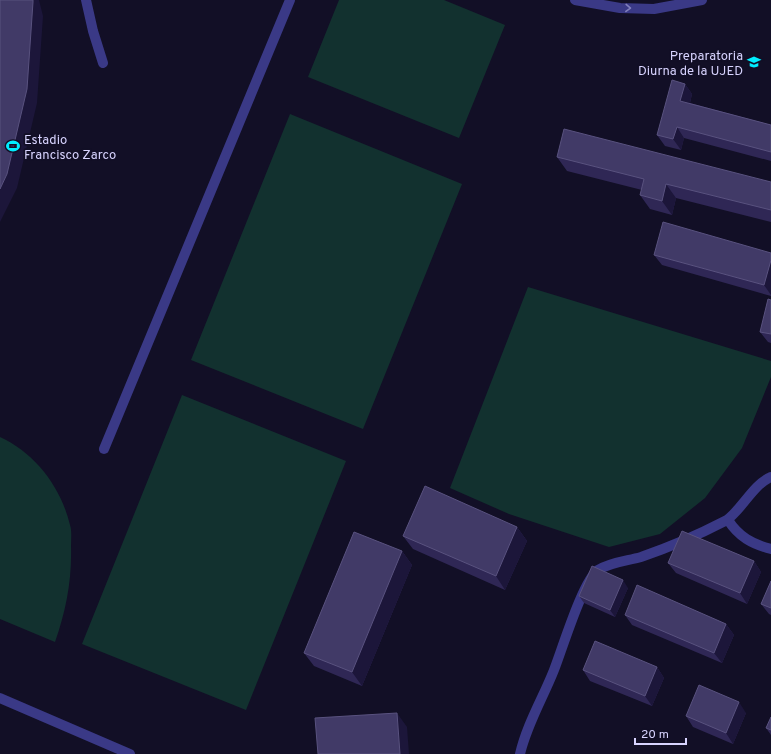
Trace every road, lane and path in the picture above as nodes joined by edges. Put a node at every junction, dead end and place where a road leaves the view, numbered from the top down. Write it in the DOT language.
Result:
graph roads {
  1 [pos="86,0"];
  2 [pos="290,0"];
  3 [pos="575,0"];
  4 [pos="702,0"];
  5 [pos="103,63"];
  6 [pos="104,449"];
  7 [pos="771,477"];
  8 [pos="728,520"];
  9 [pos="771,549"];
  10 [pos="0,698"];
  11 [pos="130,754"];
  12 [pos="520,754"];
  1 -- 5 [label="street"];
  2 -- 6 [label="street"];
  3 -- 4 [label="street, one-way"];
  7 -- 8 [label="street"];
  8 -- 9 [label="street"];
  8 -- 12 [label="street"];
  10 -- 11 [label="street"];
}
